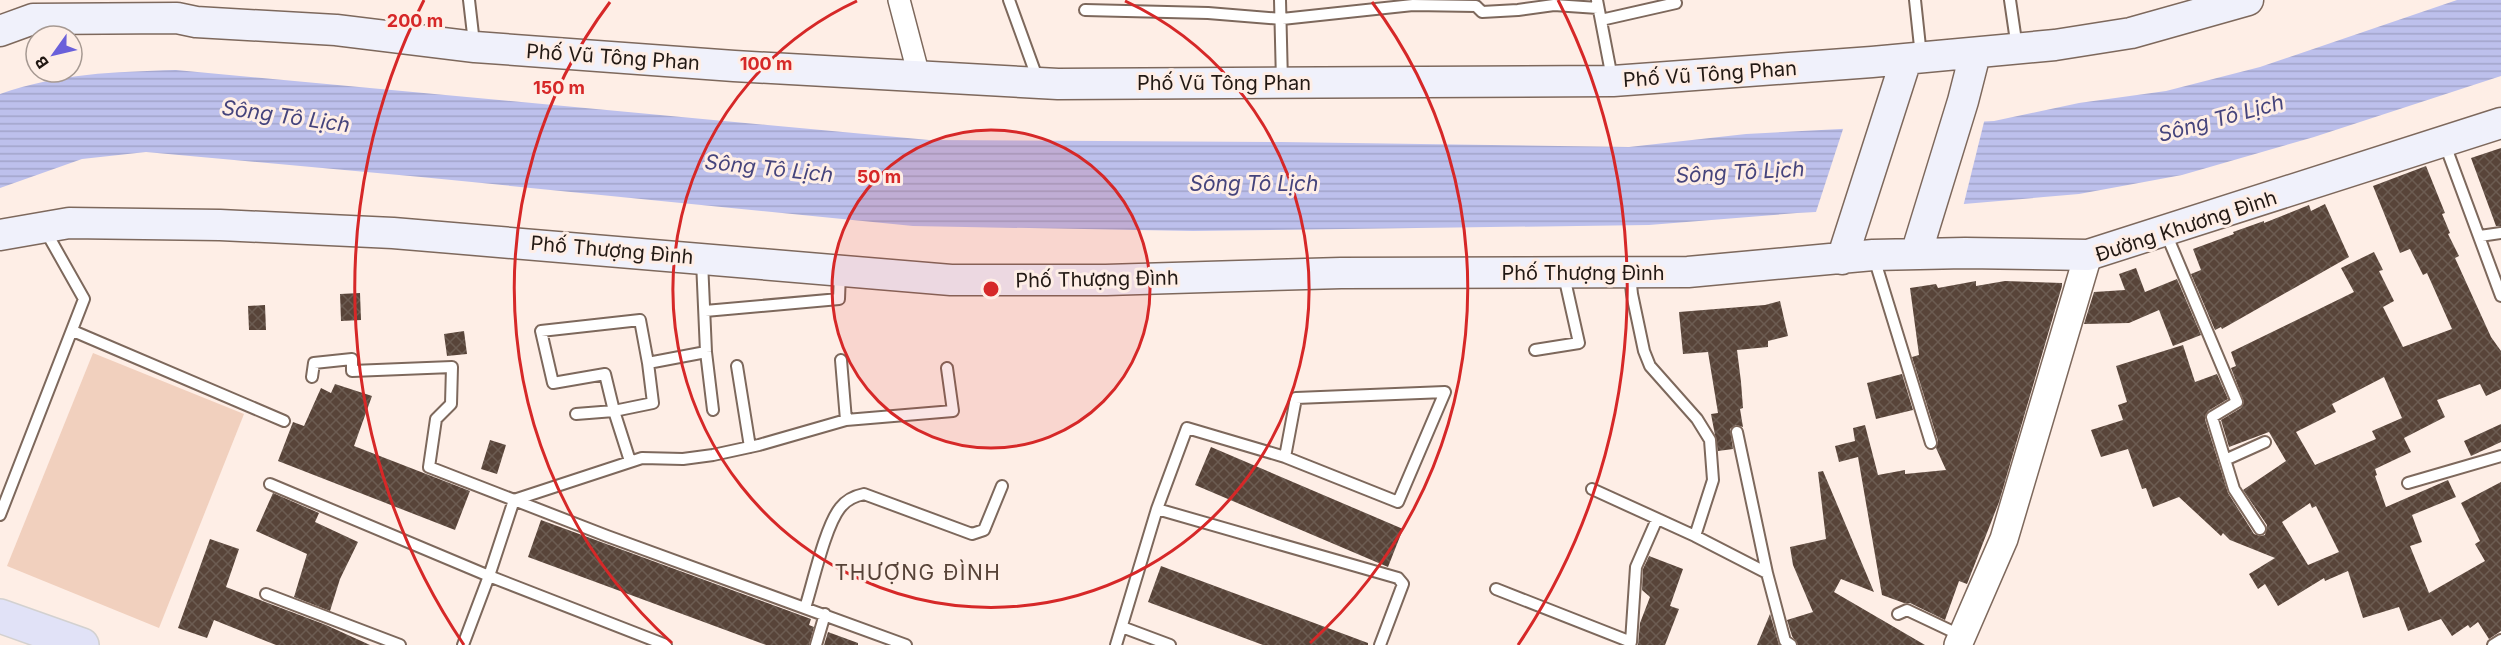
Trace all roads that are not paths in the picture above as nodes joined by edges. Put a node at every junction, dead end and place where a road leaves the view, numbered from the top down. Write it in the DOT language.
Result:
graph roads {
  1 [pos="469,0"];
  2 [pos="899,0"];
  3 [pos="1009,0"];
  4 [pos="1280,0"];
  5 [pos="1915,0"];
  6 [pos="2010,0"];
  7 [pos="2248,0"];
  8 [pos="1676,3"];
  9 [pos="1599,9"];
  10 [pos="1085,10"];
  11 [pos="33,18"];
  12 [pos="1282,19"];
  13 [pos="0,31"];
  14 [pos="0,46"];
  15 [pos="475,47"];
  16 [pos="2017,48"];
  17 [pos="1975,54"];
  18 [pos="1913,59"];
  19 [pos="919,76"];
  20 [pos="1613,81"];
  21 [pos="1039,83"];
  22 [pos="1282,83"];
  23 [pos="2501,123"];
  24 [pos="2444,142"];
  25 [pos="46,226"];
  26 [pos="2165,231"];
  27 [pos="2501,232"];
  28 [pos="0,235"];
  29 [pos="2480,236"];
  30 [pos="1921,241"];
  31 [pos="1873,255"];
  32 [pos="2088,255"];
  33 [pos="702,257"];
  34 [pos="1842,259"];
  35 [pos="840,271"];
  36 [pos="1630,273"];
  37 [pos="1564,274"];
  38 [pos="2501,296"];
  39 [pos="705,311"];
  40 [pos="73,331"];
  41 [pos="1535,350"];
  42 [pos="706,352"];
  43 [pos="842,360"];
  44 [pos="648,363"];
  45 [pos="737,366"];
  46 [pos="947,368"];
  47 [pos="312,377"];
  48 [pos="713,410"];
  49 [pos="614,411"];
  50 [pos="576,414"];
  51 [pos="846,420"];
  52 [pos="284,421"];
  53 [pos="1737,432"];
  54 [pos="2265,442"];
  55 [pos="1930,443"];
  56 [pos="750,447"];
  57 [pos="2501,456"];
  58 [pos="1286,457"];
  59 [pos="2225,460"];
  60 [pos="630,461"];
  61 [pos="2408,483"];
  62 [pos="270,484"];
  63 [pos="1002,486"];
  64 [pos="1592,489"];
  65 [pos="514,500"];
  66 [pos="1158,509"];
  67 [pos="0,515"];
  68 [pos="1657,519"];
  69 [pos="2260,529"];
  70 [pos="1695,536"];
  71 [pos="1767,573"];
  72 [pos="489,576"];
  73 [pos="1496,589"];
  74 [pos="266,594"];
  75 [pos="805,608"];
  76 [pos="825,614"];
  77 [pos="1898,614"];
  78 [pos="0,616"];
  79 [pos="1122,627"];
  80 [pos="1960,640"];
  81 [pos="2501,640"];
  82 [pos="1631,644"];
  83 [pos="82,645"];
  84 [pos="400,645"];
  85 [pos="463,645"];
  86 [pos="666,645"];
  87 [pos="816,645"];
  88 [pos="906,645"];
  89 [pos="1116,645"];
  90 [pos="1170,645"];
  91 [pos="1380,645"];
  92 [pos="1791,645"];
  93 [pos="2493,645"];
  1 -- 15 [label="lane"];
  2 -- 19 [label="street"];
  3 -- 21 [label="lane"];
  4 -- 12 [label="lane"];
  5 -- 18 [label="lane"];
  6 -- 16 [label="lane"];
  7 -- 16 [label="main road, Phố Vũ Tông Phan"];
  8 -- 9 [label="lane"];
  9 -- 12 [label="lane"];
  9 -- 20 [label="lane"];
  10 -- 12 [label="lane"];
  11 -- 13 [label="main road"];
  11 -- 14 [label="main road"];
  11 -- 15 [label="main road, Phố Vũ Tông Phan"];
  12 -- 22 [label="lane"];
  15 -- 19 [label="main road, Phố Vũ Tông Phan"];
  16 -- 17 [label="main road, Phố Vũ Tông Phan"];
  17 -- 18 [label="main road, Phố Vũ Tông Phan"];
  17 -- 30 [label="main road"];
  18 -- 20 [label="main road, Phố Vũ Tông Phan"];
  18 -- 34 [label="main road"];
  19 -- 21 [label="main road, Phố Vũ Tông Phan"];
  20 -- 22 [label="main road, Phố Vũ Tông Phan"];
  21 -- 22 [label="main road, Phố Vũ Tông Phan"];
  23 -- 24 [label="main road, Đường Khương Đình"];
  24 -- 26 [label="main road, Đường Khương Đình"];
  24 -- 29 [label="lane"];
  25 -- 28 [label="main road, Phố Thượng Đình"];
  25 -- 33 [label="main road, Phố Thượng Đình"];
  25 -- 40 [label="lane"];
  26 -- 32 [label="main road, Đường Khương Đình"];
  26 -- 59 [label="lane"];
  27 -- 29 [label="lane"];
  29 -- 38 [label="lane"];
  30 -- 31 [label="main road, Phố Thượng Đình"];
  30 -- 32 [label="main road, Phố Thượng Đình"];
  31 -- 34 [label="main road, Phố Thượng Đình"];
  31 -- 55 [label="lane"];
  32 -- 80 [label="street, Đường Khương Đình"];
  33 -- 35 [label="main road, Phố Thượng Đình"];
  33 -- 39 [label="lane"];
  34 -- 36 [label="main road, Phố Thượng Đình"];
  35 -- 37 [label="main road, Phố Thượng Đình"];
  35 -- 39 [label="lane"];
  36 -- 37 [label="main road, Phố Thượng Đình"];
  36 -- 70 [label="lane"];
  37 -- 41 [label="lane"];
  39 -- 42 [label="lane"];
  40 -- 52 [label="lane"];
  40 -- 67 [label="lane"];
  42 -- 44 [label="lane"];
  42 -- 48 [label="lane"];
  43 -- 51 [label="lane"];
  44 -- 49 [label="lane"];
  44 -- 49 [label="lane"];
  45 -- 56 [label="lane"];
  46 -- 51 [label="lane"];
  47 -- 65 [label="lane"];
  49 -- 50 [label="lane"];
  49 -- 60 [label="lane"];
  51 -- 56 [label="lane"];
  53 -- 71 [label="lane"];
  54 -- 59 [label="lane"];
  56 -- 60 [label="lane"];
  57 -- 61 [label="lane"];
  58 -- 58 [label="lane"];
  58 -- 66 [label="lane"];
  59 -- 69 [label="lane"];
  60 -- 65 [label="lane"];
  62 -- 72 [label="lane"];
  63 -- 75 [label="lane"];
  64 -- 68 [label="lane"];
  65 -- 72 [label="lane"];
  65 -- 75 [label="lane"];
  66 -- 79 [label="lane"];
  66 -- 91 [label="lane"];
  68 -- 70 [label="lane"];
  68 -- 82 [label="lane"];
  70 -- 71 [label="lane"];
  71 -- 92 [label="lane"];
  72 -- 85 [label="lane"];
  72 -- 86 [label="lane"];
  73 -- 82 [label="lane"];
  74 -- 84 [label="lane"];
  75 -- 76 [label="lane"];
  76 -- 87 [label="lane"];
  76 -- 88 [label="lane"];
  77 -- 80 [label="lane"];
  78 -- 83 [label="main road"];
  79 -- 89 [label="lane"];
  79 -- 90 [label="lane"];
  81 -- 93 [label="lane"];
}
